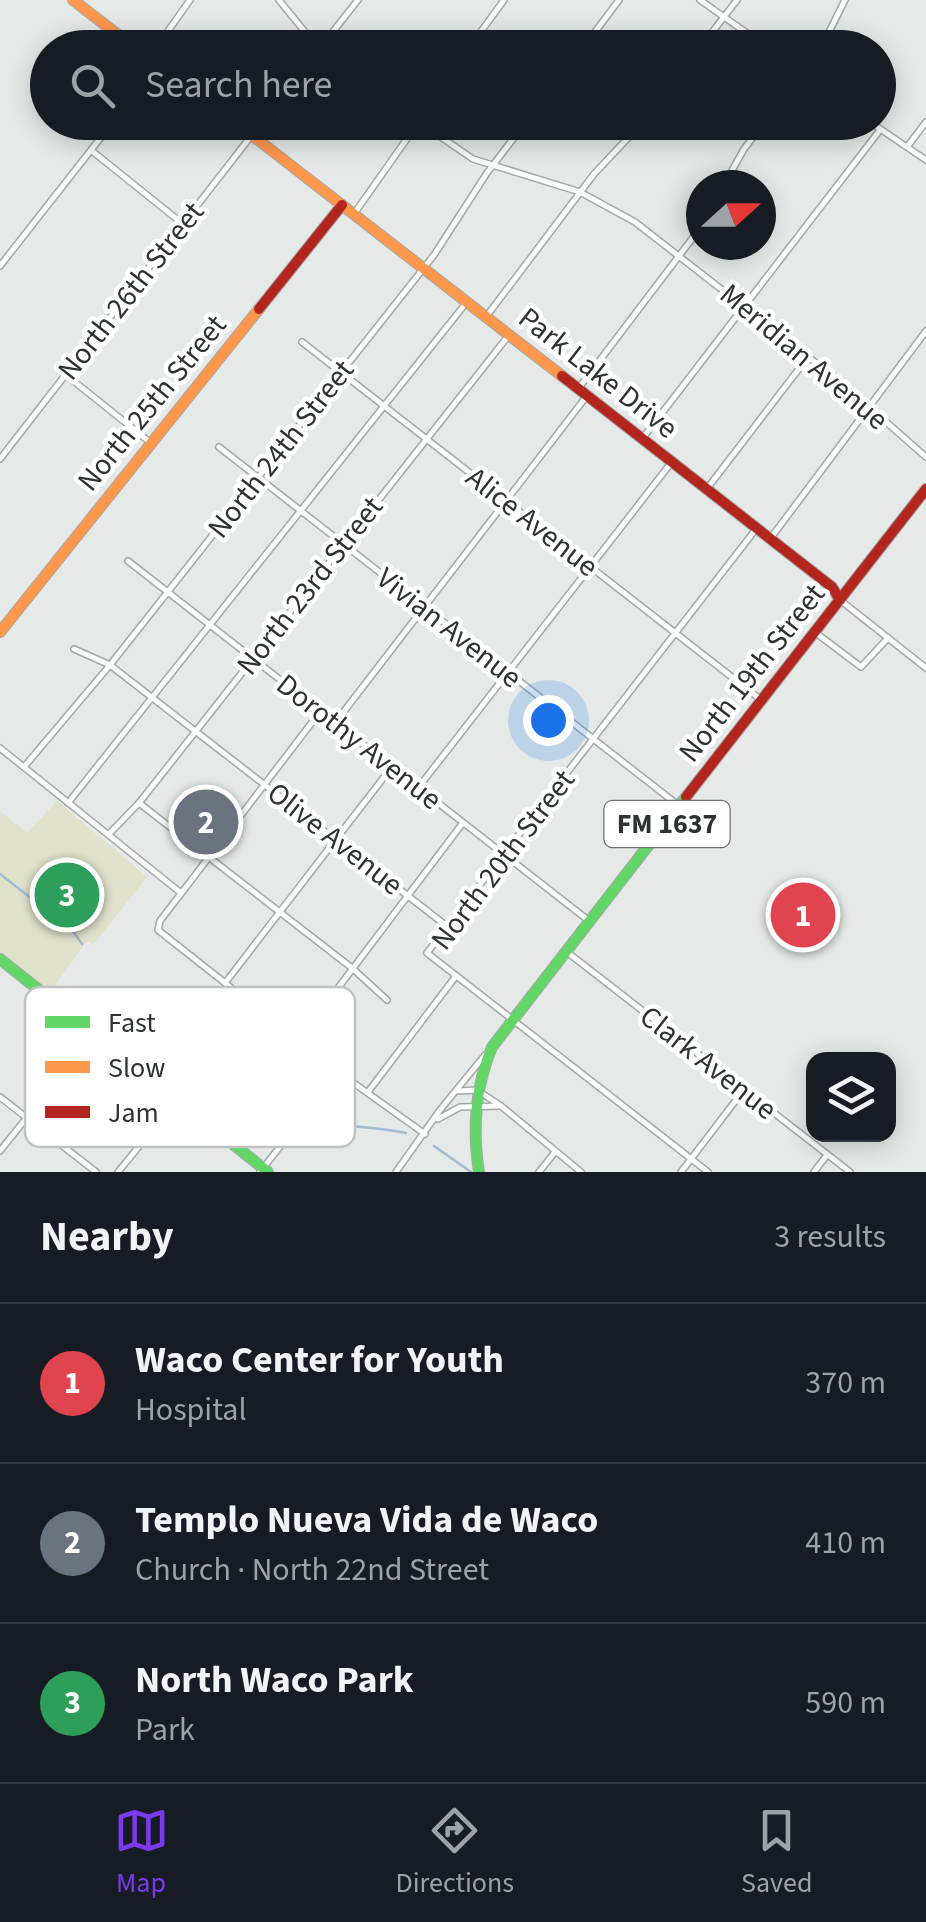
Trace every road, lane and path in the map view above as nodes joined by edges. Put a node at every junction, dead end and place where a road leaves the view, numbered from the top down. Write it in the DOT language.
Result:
graph roads {
  1 [pos="73,0"];
  2 [pos="190,0"];
  3 [pos="279,0"];
  4 [pos="358,0"];
  5 [pos="504,0"];
  6 [pos="619,0"];
  7 [pos="700,0"];
  8 [pos="736,0"];
  9 [pos="846,0"];
  10 [pos="724,16"];
  11 [pos="112,30"];
  12 [pos="169,30"];
  13 [pos="304,30"];
  14 [pos="334,30"];
  15 [pos="482,30"];
  16 [pos="596,30"];
  17 [pos="714,30"];
  18 [pos="743,30"];
  19 [pos="831,30"];
  20 [pos="926,122"];
  21 [pos="99,140"];
  22 [pos="248,140"];
  23 [pos="258,140"];
  24 [pos="406,140"];
  25 [pos="444,140"];
  26 [pos="512,140"];
  27 [pos="627,140"];
  28 [pos="752,140"];
  29 [pos="872,140"];
  30 [pos="896,140"];
  31 [pos="907,147"];
  32 [pos="91,150"];
  33 [pos="926,160"];
  34 [pos="492,166"];
  35 [pos="733,170"];
  36 [pos="580,192"];
  37 [pos="342,205"];
  38 [pos="354,214"];
  39 [pos="183,224"];
  40 [pos="686,247"];
  41 [pos="679,256"];
  42 [pos="0,266"];
  43 [pos="422,270"];
  44 [pos="466,302"];
  45 [pos="743,306"];
  46 [pos="486,316"];
  47 [pos="926,331"];
  48 [pos="508,335"];
  49 [pos="302,342"];
  50 [pos="808,357"];
  51 [pos="342,373"];
  52 [pos="66,375"];
  53 [pos="583,393"];
  54 [pos="382,405"];
  55 [pos="870,408"];
  56 [pos="426,439"];
  57 [pos="642,439"];
  58 [pos="151,443"];
  59 [pos="219,446"];
  60 [pos="926,456"];
  61 [pos="0,459"];
  62 [pos="672,462"];
  63 [pos="258,477"];
  64 [pos="706,490"];
  65 [pos="924,497"];
  66 [pos="506,501"];
  67 [pos="299,510"];
  68 [pos="756,529"];
  69 [pos="770,540"];
  70 [pos="343,545"];
  71 [pos="128,561"];
  72 [pos="590,568"];
  73 [pos="168,592"];
  74 [pos="840,600"];
  75 [pos="424,608"];
  76 [pos="208,624"];
  77 [pos="0,632"];
  78 [pos="815,632"];
  79 [pos="674,634"];
  80 [pos="888,638"];
  81 [pos="74,648"];
  82 [pos="252,659"];
  83 [pos="110,665"];
  84 [pos="926,668"];
  85 [pos="508,673"];
  86 [pos="151,697"];
  87 [pos="763,700"];
  88 [pos="320,712"];
  89 [pos="335,723"];
  90 [pos="195,731"];
  91 [pos="593,740"];
  92 [pos="0,748"];
  93 [pos="24,767"];
  94 [pos="392,768"];
  95 [pos="264,784"];
  96 [pos="418,788"];
  97 [pos="68,803"];
  98 [pos="139,803"];
  99 [pos="680,807"];
  100 [pos="463,822"];
  101 [pos="109,834"];
  102 [pos="337,840"];
  103 [pos="504,854"];
  104 [pos="208,857"];
  105 [pos="182,893"];
  106 [pos="408,895"];
  107 [pos="280,913"];
  108 [pos="591,922"];
  109 [pos="448,927"];
  110 [pos="567,952"];
  111 [pos="2,966"];
  112 [pos="352,968"];
  113 [pos="456,976"];
  114 [pos="225,984"];
  115 [pos="30,987"];
  116 [pos="229,987"];
  117 [pos="338,987"];
  118 [pos="386,1000"];
  119 [pos="514,1022"];
  120 [pos="492,1047"];
  121 [pos="355,1083"];
  122 [pos="478,1090"];
  123 [pos="743,1090"];
  124 [pos="368,1092"];
  125 [pos="453,1095"];
  126 [pos="0,1097"];
  127 [pos="500,1106"];
  128 [pos="475,1107"];
  129 [pos="25,1117"];
  130 [pos="25,1119"];
  131 [pos="436,1120"];
  132 [pos="425,1134"];
  133 [pos="64,1147"];
  134 [pos="138,1147"];
  135 [pos="235,1147"];
  136 [pos="282,1147"];
  137 [pos="0,1151"];
  138 [pos="555,1152"];
  139 [pos="828,1155"];
  140 [pos="691,1159"];
  141 [pos="264,1171"];
  142 [pos="96,1172"];
  143 [pos="118,1172"];
  144 [pos="396,1172"];
  145 [pos="479,1172"];
  146 [pos="538,1172"];
  147 [pos="581,1172"];
  148 [pos="681,1172"];
  149 [pos="708,1172"];
  150 [pos="814,1172"];
  151 [pos="850,1172"];
  1 -- 11 [label="street"];
  2 -- 12 [label="street"];
  3 -- 13 [label="street"];
  4 -- 14 [label="street"];
  5 -- 15 [label="street"];
  6 -- 16 [label="street"];
  7 -- 10 [label="street"];
  8 -- 10 [label="street"];
  9 -- 19 [label="street"];
  10 -- 17 [label="street"];
  10 -- 18 [label="street"];
  20 -- 31 [label="street"];
  21 -- 32 [label="street"];
  22 -- 39 [label="street, North 26th Street"];
  23 -- 37 [label="street, Park Lake Drive"];
  24 -- 38 [label="street"];
  25 -- 34 [label="street, Meridian Avenue"];
  26 -- 34 [label="street, North 24th Street"];
  27 -- 36 [label="street"];
  28 -- 35 [label="street"];
  29 -- 45 [label="street"];
  30 -- 31 [label="street"];
  31 -- 33 [label="street"];
  32 -- 39 [label="street"];
  32 -- 42 [label="street"];
  34 -- 36 [label="street, Meridian Avenue"];
  34 -- 43 [label="street, North 24th Street"];
  36 -- 41 [label="street, Meridian Avenue"];
  36 -- 46 [label="street"];
  37 -- 38 [label="street, Park Lake Drive"];
  37 -- 58 [label="street, North 25th Street"];
  38 -- 43 [label="street, Park Lake Drive"];
  39 -- 52 [label="street, North 26th Street"];
  40 -- 41 [label="street"];
  41 -- 45 [label="street, Meridian Avenue"];
  41 -- 53 [label="street"];
  43 -- 44 [label="street, Park Lake Drive"];
  43 -- 51 [label="street, North 24th Street"];
  44 -- 46 [label="street, Park Lake Drive"];
  44 -- 54 [label="street"];
  45 -- 50 [label="street, Meridian Avenue"];
  45 -- 57 [label="street"];
  46 -- 48 [label="street, Park Lake Drive"];
  47 -- 55 [label="street"];
  48 -- 53 [label="street, Park Lake Drive"];
  48 -- 56 [label="street, North 23rd Street"];
  49 -- 51 [label="street, Alice Avenue"];
  50 -- 55 [label="street, Meridian Avenue"];
  50 -- 64 [label="street"];
  51 -- 54 [label="street, Alice Avenue"];
  51 -- 63 [label="street, North 24th Street"];
  52 -- 58 [label="street"];
  52 -- 61 [label="street, North 26th Street"];
  53 -- 57 [label="street, Park Lake Drive"];
  53 -- 66 [label="street"];
  54 -- 56 [label="street, Alice Avenue"];
  54 -- 67 [label="street"];
  55 -- 60 [label="street, Meridian Avenue"];
  55 -- 69 [label="street"];
  56 -- 66 [label="street, Alice Avenue"];
  56 -- 70 [label="street, North 23rd Street"];
  57 -- 62 [label="street, Park Lake Drive"];
  58 -- 77 [label="street, North 25th Street"];
  59 -- 63 [label="street, Vivian Avenue"];
  62 -- 64 [label="street, Park Lake Drive"];
  62 -- 72 [label="street"];
  63 -- 67 [label="street, Vivian Avenue"];
  63 -- 73 [label="street, North 24th Street"];
  64 -- 68 [label="street, Park Lake Drive"];
  65 -- 74 [label="street, North 19th Street / FM 1637"];
  66 -- 72 [label="street, Alice Avenue"];
  66 -- 75 [label="street"];
  67 -- 70 [label="street, Vivian Avenue"];
  67 -- 76 [label="street"];
  68 -- 69 [label="street, Park Lake Drive"];
  68 -- 79 [label="street, North 20th Street"];
  69 -- 74 [label="street, Park Lake Drive"];
  70 -- 75 [label="street, Vivian Avenue"];
  70 -- 82 [label="street, North 23rd Street"];
  71 -- 73 [label="street, Dorothy Avenue"];
  72 -- 79 [label="street, Alice Avenue"];
  72 -- 85 [label="street"];
  73 -- 76 [label="street, Dorothy Avenue"];
  73 -- 83 [label="street, North 24th Street"];
  74 -- 78 [label="street, North 19th Street / FM 1637"];
  74 -- 80 [label="street, Park Lake Drive"];
  75 -- 85 [label="street, Vivian Avenue"];
  75 -- 89 [label="street"];
  76 -- 82 [label="street, Dorothy Avenue"];
  76 -- 86 [label="street"];
  78 -- 80 [label="street"];
  78 -- 87 [label="street, North 19th Street / FM 1637"];
  79 -- 87 [label="street, Alice Avenue"];
  79 -- 91 [label="street, North 20th Street"];
  80 -- 84 [label="street, Park Lake Drive"];
  81 -- 83 [label="street, Olive Avenue"];
  82 -- 88 [label="street, Dorothy Avenue"];
  82 -- 90 [label="street, North 23rd Street"];
  83 -- 86 [label="street, Olive Avenue"];
  83 -- 93 [label="street, North 24th Street"];
  85 -- 91 [label="street, Vivian Avenue"];
  85 -- 96 [label="street"];
  86 -- 90 [label="street, Olive Avenue"];
  86 -- 97 [label="street"];
  87 -- 99 [label="street, North 19th Street / FM 1637"];
  88 -- 89 [label="street, Dorothy Avenue"];
  88 -- 95 [label="street"];
  89 -- 94 [label="street, Dorothy Avenue"];
  90 -- 95 [label="street, Olive Avenue"];
  90 -- 98 [label="street, North 23rd Street"];
  91 -- 99 [label="street, Vivian Avenue"];
  91 -- 103 [label="street, North 20th Street"];
  92 -- 93 [label="street"];
  93 -- 97 [label="street"];
  94 -- 96 [label="street, Dorothy Avenue"];
  94 -- 102 [label="street"];
  95 -- 102 [label="street, Olive Avenue"];
  95 -- 104 [label="street"];
  96 -- 100 [label="street, Dorothy Avenue"];
  97 -- 101 [label="street"];
  98 -- 101 [label="street, North 23rd Street"];
  98 -- 104 [label="street"];
  99 -- 108 [label="street, North 19th Street / FM 1637"];
  100 -- 103 [label="street, Dorothy Avenue"];
  100 -- 106 [label="street"];
  101 -- 105 [label="street"];
  102 -- 106 [label="street, Olive Avenue"];
  102 -- 107 [label="street"];
  103 -- 108 [label="street, Dorothy Avenue"];
  103 -- 109 [label="street, North 20th Street"];
  104 -- 105 [label="street"];
  104 -- 107 [label="street"];
  105 -- 114 [label="street"];
  106 -- 109 [label="street, Olive Avenue"];
  106 -- 112 [label="street"];
  107 -- 112 [label="street"];
  107 -- 114 [label="street"];
  108 -- 110 [label="street, North 19th Street / FM 1637"];
  109 -- 113 [label="street, North 20th Street"];
  110 -- 119 [label="street, North 19th Street / FM 1637"];
  110 -- 123 [label="street, Clark Avenue"];
  111 -- 115 [label="street"];
  112 -- 117 [label="street"];
  112 -- 118 [label="street"];
  113 -- 119 [label="street"];
  113 -- 124 [label="street, North 20th Street"];
  114 -- 116 [label="street"];
  119 -- 120 [label="street, North 19th Street / FM 1637"];
  119 -- 140 [label="street"];
  120 -- 122 [label="street, FM 1637"];
  120 -- 125 [label="street, North 19th Street"];
  121 -- 124 [label="street"];
  122 -- 125 [label="street"];
  122 -- 127 [label="street"];
  122 -- 128 [label="street, FM 1637"];
  123 -- 139 [label="street, Clark Avenue"];
  123 -- 140 [label="street"];
  124 -- 132 [label="street"];
  125 -- 131 [label="street, North 19th Street"];
  126 -- 129 [label="street"];
  127 -- 128 [label="street"];
  127 -- 138 [label="street"];
  128 -- 131 [label="street"];
  128 -- 145 [label="street, FM 1637"];
  130 -- 137 [label="street"];
  131 -- 132 [label="street, North 19th Street"];
  132 -- 144 [label="street, North 19th Street"];
  133 -- 142 [label="street"];
  134 -- 143 [label="street"];
  135 -- 141 [label="street"];
  136 -- 141 [label="street"];
  138 -- 146 [label="street"];
  138 -- 147 [label="street"];
  139 -- 150 [label="street"];
  139 -- 151 [label="street, Clark Avenue"];
  140 -- 148 [label="street"];
  140 -- 149 [label="street"];
}
